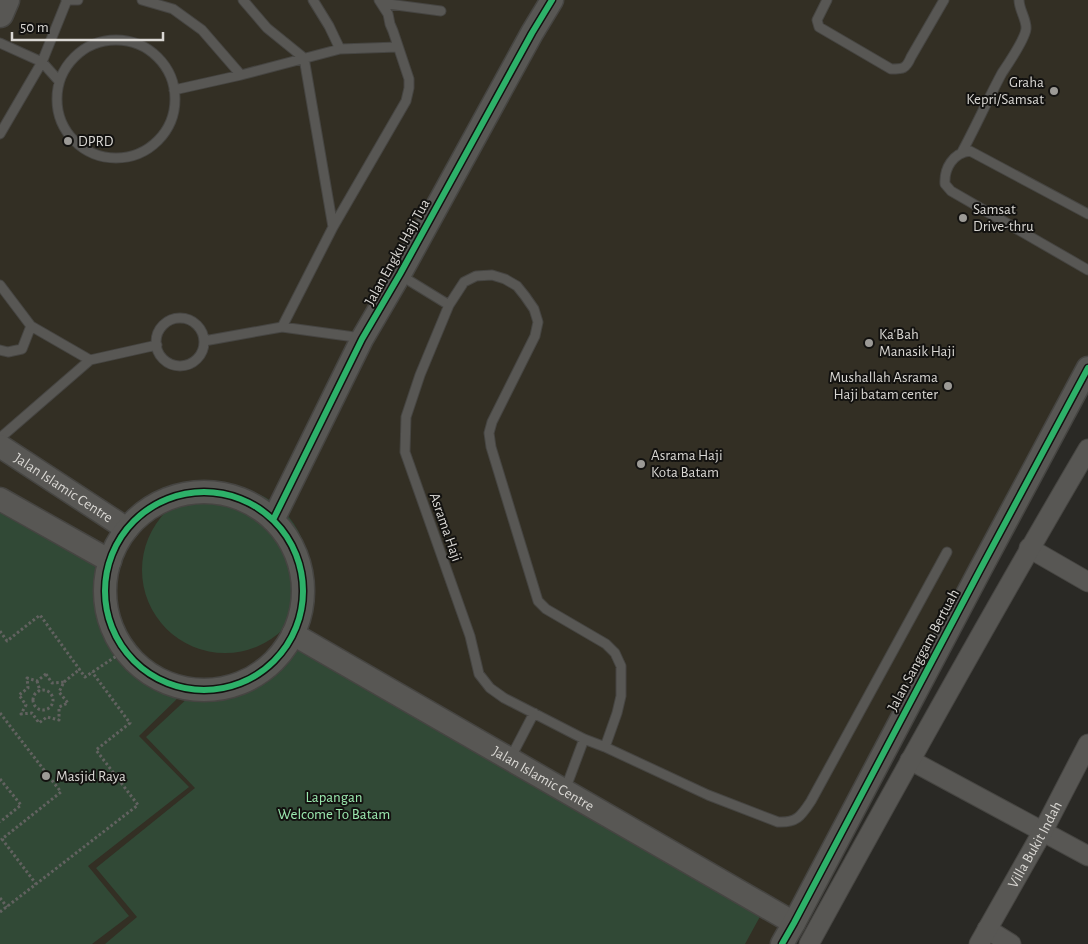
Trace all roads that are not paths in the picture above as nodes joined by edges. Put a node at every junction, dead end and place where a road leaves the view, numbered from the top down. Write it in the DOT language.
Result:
graph roads {
  1 [pos="6,0"];
  2 [pos="66,0"];
  3 [pos="78,0"];
  4 [pos="142,0"];
  5 [pos="243,0"];
  6 [pos="313,0"];
  7 [pos="552,0"];
  8 [pos="827,0"];
  9 [pos="944,0"];
  10 [pos="1019,0"];
  11 [pos="380,1"];
  12 [pos="441,11"];
  13 [pos="0,14"];
  14 [pos="0,43"];
  15 [pos="398,47"];
  16 [pos="340,49"];
  17 [pos="304,58"];
  18 [pos="42,62"];
  19 [pos="242,75"];
  20 [pos="59,81"];
  21 [pos="174,90"];
  22 [pos="0,134"];
  23 [pos="962,152"];
  24 [pos="1088,214"];
  25 [pos="333,227"];
  26 [pos="1088,270"];
  27 [pos="400,274"];
  28 [pos="0,285"];
  29 [pos="449,305"];
  30 [pos="32,326"];
  31 [pos="282,327"];
  32 [pos="362,338"];
  33 [pos="204,341"];
  34 [pos="157,345"];
  35 [pos="0,350"];
  36 [pos="90,360"];
  37 [pos="1088,368"];
  38 [pos="0,438"];
  39 [pos="0,446"];
  40 [pos="1088,449"];
  41 [pos="0,499"];
  42 [pos="273,520"];
  43 [pos="127,529"];
  44 [pos="1029,548"];
  45 [pos="947,552"];
  46 [pos="110,561"];
  47 [pos="1088,582"];
  48 [pos="293,634"];
  49 [pos="534,712"];
  50 [pos="584,739"];
  51 [pos="1088,744"];
  52 [pos="605,747"];
  53 [pos="510,760"];
  54 [pos="910,760"];
  55 [pos="565,790"];
  56 [pos="1043,831"];
  57 [pos="1088,856"];
  58 [pos="794,923"];
  59 [pos="983,936"];
  60 [pos="782,944"];
  61 [pos="809,944"];
  62 [pos="1011,944"];
  1 -- 13 [label="main road"];
  2 -- 3 [label="lane"];
  2 -- 18 [label="lane"];
  4 -- 19 [label="lane"];
  5 -- 17 [label="lane"];
  6 -- 16 [label="lane"];
  7 -- 27 [label="street, Jalan Engku Haji Tua"];
  8 -- 9 [label="lane"];
  10 -- 23 [label="lane"];
  11 -- 12 [label="lane"];
  11 -- 15 [label="lane"];
  14 -- 18 [label="lane"];
  15 -- 16 [label="lane"];
  15 -- 25 [label="lane"];
  16 -- 17 [label="lane"];
  17 -- 19 [label="lane"];
  17 -- 25 [label="lane"];
  18 -- 20 [label="lane"];
  18 -- 22 [label="lane"];
  19 -- 21 [label="lane"];
  20 -- 21 [label="lane"];
  20 -- 21 [label="lane"];
  23 -- 24 [label="lane"];
  23 -- 26 [label="lane"];
  25 -- 31 [label="lane"];
  27 -- 29 [label="lane"];
  27 -- 32 [label="street, Jalan Engku Haji Tua"];
  28 -- 30 [label="lane"];
  29 -- 49 [label="lane, Asrama Haji"];
  29 -- 52 [label="lane, Asrama Haji"];
  30 -- 35 [label="lane"];
  30 -- 36 [label="lane"];
  31 -- 32 [label="lane"];
  31 -- 33 [label="lane"];
  32 -- 42 [label="street, Jalan Engku Haji Tua"];
  33 -- 34 [label="lane"];
  33 -- 34 [label="lane"];
  34 -- 36 [label="lane"];
  36 -- 38 [label="lane"];
  37 -- 58 [label="street, Jalan Sanggam Bertuah"];
  39 -- 43 [label="street, Jalan Islamic Centre"];
  40 -- 44 [label="street"];
  41 -- 46 [label="street"];
  42 -- 43 [label="street"];
  42 -- 48 [label="street"];
  43 -- 46 [label="street"];
  44 -- 47 [label="street"];
  44 -- 54 [label="street"];
  45 -- 52 [label="lane, Asrama Haji"];
  46 -- 48 [label="street"];
  48 -- 53 [label="street, Jalan Islamic Centre"];
  49 -- 50 [label="lane, Asrama Haji"];
  49 -- 53 [label="lane"];
  50 -- 52 [label="lane, Asrama Haji"];
  50 -- 55 [label="lane"];
  51 -- 56 [label="street, Villa Bukit Indah"];
  53 -- 55 [label="street, Jalan Islamic Centre"];
  54 -- 56 [label="street"];
  54 -- 61 [label="street"];
  55 -- 58 [label="street, Jalan Islamic Centre"];
  56 -- 57 [label="street"];
  56 -- 59 [label="street, Villa Bukit Indah"];
  58 -- 60 [label="street, Jalan Sanggam Bertuah"];
  59 -- 62 [label="street"];
}
